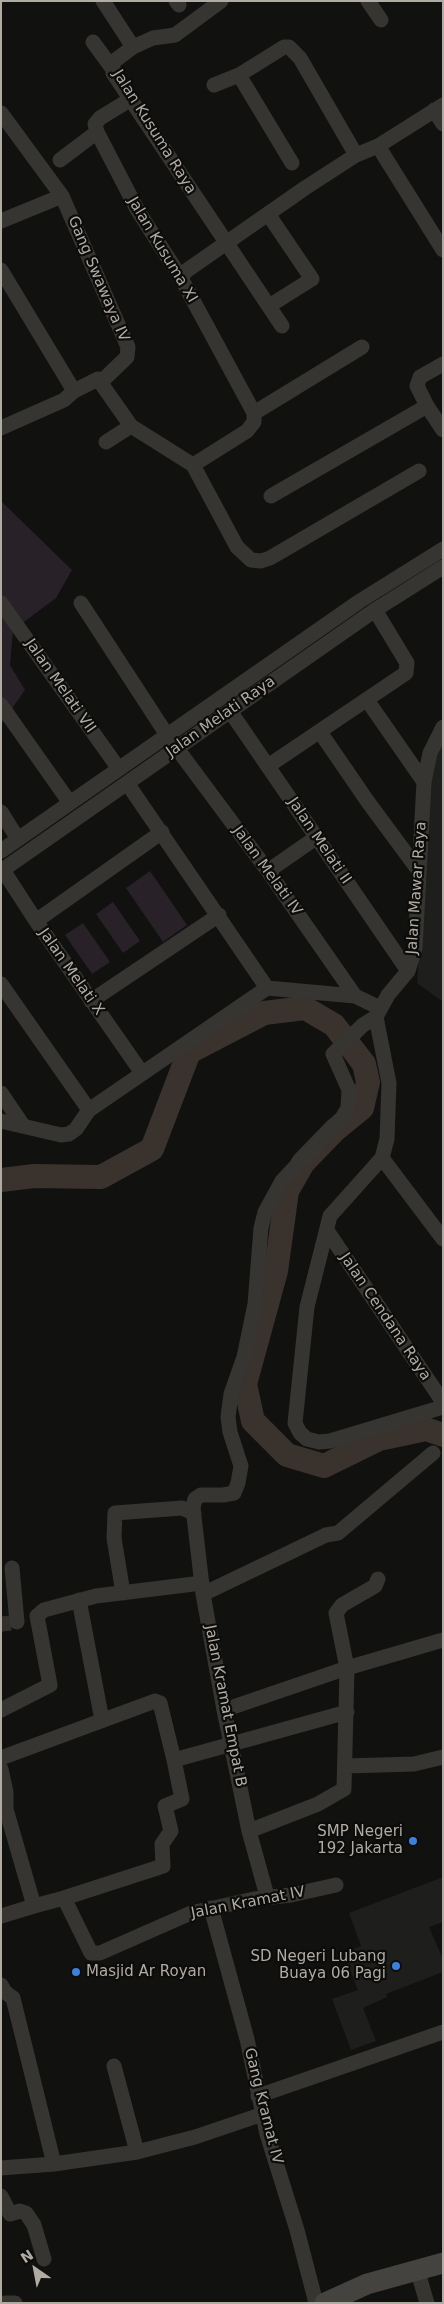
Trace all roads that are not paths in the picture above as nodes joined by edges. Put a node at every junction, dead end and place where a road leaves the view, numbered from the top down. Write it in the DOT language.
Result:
graph roads {
  1 [pos="103,1"];
  2 [pos="221,1"];
  3 [pos="368,1"];
  4 [pos="382,20"];
  5 [pos="94,42"];
  6 [pos="132,47"];
  7 [pos="112,68"];
  8 [pos="239,75"];
  9 [pos="214,85"];
  10 [pos="131,99"];
  11 [pos="438,108"];
  12 [pos="1,113"];
  13 [pos="443,124"];
  14 [pos="97,132"];
  15 [pos="378,146"];
  16 [pos="356,155"];
  17 [pos="60,160"];
  18 [pos="292,163"];
  19 [pos="62,196"];
  20 [pos="268,214"];
  21 [pos="1,221"];
  22 [pos="227,242"];
  23 [pos="443,250"];
  24 [pos="2,272"];
  25 [pos="181,278"];
  26 [pos="269,306"];
  27 [pos="282,326"];
  28 [pos="362,347"];
  29 [pos="443,364"];
  30 [pos="100,382"];
  31 [pos="74,391"];
  32 [pos="427,406"];
  33 [pos="254,413"];
  34 [pos="132,426"];
  35 [pos="1,428"];
  36 [pos="443,430"];
  37 [pos="106,442"];
  38 [pos="193,464"];
  39 [pos="419,471"];
  40 [pos="271,496"];
  41 [pos="443,549"];
  42 [pos="443,567"];
  43 [pos="1,603"];
  44 [pos="81,603"];
  45 [pos="375,610"];
  46 [pos="293,657"];
  47 [pos="367,700"];
  48 [pos="1,706"];
  49 [pos="230,711"];
  50 [pos="443,727"];
  51 [pos="320,732"];
  52 [pos="167,735"];
  53 [pos="176,748"];
  54 [pos="268,766"];
  55 [pos="119,769"];
  56 [pos="424,782"];
  57 [pos="127,783"];
  58 [pos="70,803"];
  59 [pos="1,812"];
  60 [pos="162,832"];
  61 [pos="317,837"];
  62 [pos="18,839"];
  63 [pos="1,851"];
  64 [pos="2,870"];
  65 [pos="268,871"];
  66 [pos="419,871"];
  67 [pos="219,915"];
  68 [pos="36,921"];
  69 [pos="408,971"];
  70 [pos="1,984"];
  71 [pos="267,988"];
  72 [pos="354,996"];
  73 [pos="91,1001"];
  74 [pos="373,1017"];
  75 [pos="142,1073"];
  76 [pos="1,1093"];
  77 [pos="89,1110"];
  78 [pos="1,1121"];
  79 [pos="22,1124"];
  80 [pos="382,1158"];
  81 [pos="426,1214"];
  82 [pos="443,1216"];
  83 [pos="328,1232"];
  84 [pos="443,1239"];
  85 [pos="443,1402"];
  86 [pos="443,1407"];
  87 [pos="433,1453"];
  88 [pos="194,1513"];
  89 [pos="12,1568"];
  90 [pos="378,1579"];
  91 [pos="203,1588"];
  92 [pos="123,1593"];
  93 [pos="79,1600"];
  94 [pos="37,1616"];
  95 [pos="443,1640"];
  96 [pos="347,1668"];
  97 [pos="1,1710"];
  98 [pos="224,1710"];
  99 [pos="347,1712"];
  100 [pos="102,1720"];
  101 [pos="231,1744"];
  102 [pos="443,1757"];
  103 [pos="1,1758"];
  104 [pos="174,1760"];
  105 [pos="346,1766"];
  106 [pos="1,1769"];
  107 [pos="4,1810"];
  108 [pos="249,1831"];
  109 [pos="336,1885"];
  110 [pos="267,1896"];
  111 [pos="64,1898"];
  112 [pos="34,1906"];
  113 [pos="211,1908"];
  114 [pos="1,1916"];
  115 [pos="1,1985"];
  116 [pos="443,2032"];
  117 [pos="114,2066"];
  118 [pos="258,2096"];
  119 [pos="263,2114"];
  120 [pos="137,2152"];
  121 [pos="54,2164"];
  122 [pos="1,2168"];
  123 [pos="1,2196"];
  124 [pos="44,2259"];
  125 [pos="443,2263"];
  126 [pos="417,2269"];
  127 [pos="5,2303"];
  128 [pos="15,2303"];
  129 [pos="316,2303"];
  130 [pos="325,2303"];
  131 [pos="427,2303"];
  1 -- 6 [label="street, Jalan Kusuma Raya"];
  2 -- 6 [label="street"];
  3 -- 4 [label="street"];
  5 -- 7 [label="street"];
  6 -- 7 [label="street, Jalan Kusuma Raya"];
  7 -- 10 [label="street, Jalan Kusuma Raya"];
  8 -- 9 [label="street"];
  8 -- 16 [label="street"];
  8 -- 18 [label="street"];
  10 -- 14 [label="street"];
  10 -- 22 [label="street, Jalan Kusuma Raya"];
  11 -- 13 [label="street"];
  11 -- 15 [label="street"];
  12 -- 19 [label="street, Gang Swawaya IV"];
  14 -- 17 [label="street"];
  14 -- 25 [label="street, Jalan Kusuma XI"];
  15 -- 16 [label="street"];
  15 -- 23 [label="street"];
  16 -- 20 [label="street"];
  19 -- 21 [label="street"];
  19 -- 30 [label="street, Gang Swawaya IV"];
  20 -- 22 [label="street"];
  20 -- 26 [label="street"];
  22 -- 25 [label="street"];
  22 -- 26 [label="street, Jalan Kusuma Raya"];
  24 -- 31 [label="street"];
  25 -- 33 [label="street, Jalan Kusuma XI"];
  26 -- 27 [label="street, Jalan Kusuma Raya"];
  28 -- 33 [label="street"];
  29 -- 32 [label="street"];
  30 -- 31 [label="street"];
  30 -- 34 [label="street"];
  31 -- 35 [label="street"];
  32 -- 36 [label="street"];
  32 -- 40 [label="street"];
  33 -- 38 [label="street"];
  34 -- 37 [label="street"];
  34 -- 38 [label="street"];
  38 -- 39 [label="street"];
  41 -- 46 [label="street, Jalan Melati Raya"];
  42 -- 45 [label="street, Jalan Melati Raya"];
  43 -- 55 [label="street, Jalan Melati VII"];
  44 -- 52 [label="street, Jalan Melati IV"];
  45 -- 46 [label="street, Jalan Melati Raya"];
  45 -- 47 [label="street"];
  46 -- 49 [label="street, Jalan Melati Raya"];
  46 -- 52 [label="street, Jalan Melati Raya"];
  47 -- 51 [label="street"];
  47 -- 56 [label="street"];
  48 -- 58 [label="street"];
  49 -- 53 [label="street, Jalan Melati Raya"];
  49 -- 54 [label="street, Jalan Melati II"];
  50 -- 56 [label="street, Jalan Mawar Raya"];
  51 -- 54 [label="street"];
  51 -- 66 [label="street"];
  52 -- 53 [label="street, Jalan Melati IV"];
  52 -- 55 [label="street, Jalan Melati Raya"];
  53 -- 57 [label="street, Jalan Melati Raya"];
  53 -- 65 [label="street, Jalan Melati IV"];
  54 -- 61 [label="street, Jalan Melati II"];
  55 -- 58 [label="street, Jalan Melati Raya"];
  56 -- 66 [label="street, Jalan Mawar Raya"];
  57 -- 60 [label="street"];
  57 -- 64 [label="street, Jalan Melati Raya"];
  58 -- 62 [label="street, Jalan Melati Raya"];
  59 -- 62 [label="street"];
  60 -- 67 [label="street"];
  60 -- 68 [label="street"];
  61 -- 65 [label="street"];
  61 -- 69 [label="street, Jalan Melati II"];
  62 -- 63 [label="street, Jalan Melati Raya"];
  64 -- 68 [label="street, Jalan Melati X"];
  65 -- 72 [label="street, Jalan Melati IV"];
  66 -- 69 [label="street, Jalan Mawar Raya"];
  67 -- 71 [label="street"];
  67 -- 73 [label="street"];
  68 -- 73 [label="street, Jalan Melati X"];
  69 -- 74 [label="street, Jalan Mawar Raya"];
  70 -- 77 [label="street"];
  71 -- 72 [label="street"];
  71 -- 75 [label="street"];
  72 -- 74 [label="street"];
  73 -- 75 [label="street, Jalan Melati X"];
  74 -- 80 [label="street"];
  74 -- 88 [label="street, Jalan Mawar Raya"];
  75 -- 77 [label="street"];
  76 -- 79 [label="street"];
  77 -- 79 [label="street"];
  78 -- 79 [label="street"];
  80 -- 81 [label="street"];
  80 -- 83 [label="street"];
  81 -- 82 [label="street"];
  81 -- 84 [label="street"];
  83 -- 85 [label="street, Jalan Cendana Raya"];
  83 -- 86 [label="street"];
  87 -- 91 [label="street"];
  88 -- 91 [label="street, Jalan Kramat Empat B"];
  88 -- 92 [label="street"];
  89 -- 94 [label="street"];
  90 -- 96 [label="street"];
  91 -- 92 [label="street"];
  91 -- 98 [label="street, Jalan Kramat Empat B"];
  92 -- 93 [label="street"];
  93 -- 94 [label="street"];
  93 -- 100 [label="street"];
  94 -- 97 [label="street"];
  95 -- 96 [label="street"];
  96 -- 98 [label="street"];
  96 -- 99 [label="street"];
  98 -- 101 [label="street, Jalan Kramat Empat B"];
  99 -- 101 [label="street"];
  99 -- 105 [label="street"];
  100 -- 103 [label="street"];
  100 -- 104 [label="street"];
  101 -- 104 [label="street"];
  101 -- 108 [label="street, Jalan Kramat Empat B"];
  102 -- 105 [label="street"];
  104 -- 111 [label="street"];
  105 -- 108 [label="street"];
  106 -- 107 [label="street"];
  107 -- 112 [label="street"];
  108 -- 110 [label="street, Jalan Kramat Empat B"];
  109 -- 110 [label="street, Jalan Kramat IV"];
  110 -- 113 [label="street, Jalan Kramat IV"];
  111 -- 112 [label="street"];
  111 -- 113 [label="street, Jalan Kramat IV"];
  112 -- 114 [label="street"];
  113 -- 118 [label="street, Gang Kramat IV"];
  115 -- 121 [label="street"];
  116 -- 118 [label="street"];
  117 -- 120 [label="street"];
  118 -- 119 [label="street, Gang Kramat IV"];
  119 -- 120 [label="street"];
  119 -- 129 [label="street, Gang Kramat IV"];
  120 -- 121 [label="street"];
  121 -- 122 [label="street"];
  123 -- 124 [label="street"];
  125 -- 126 [label="main road"];
  126 -- 130 [label="main road"];
  126 -- 131 [label="street"];
  127 -- 128 [label="street"];
}
